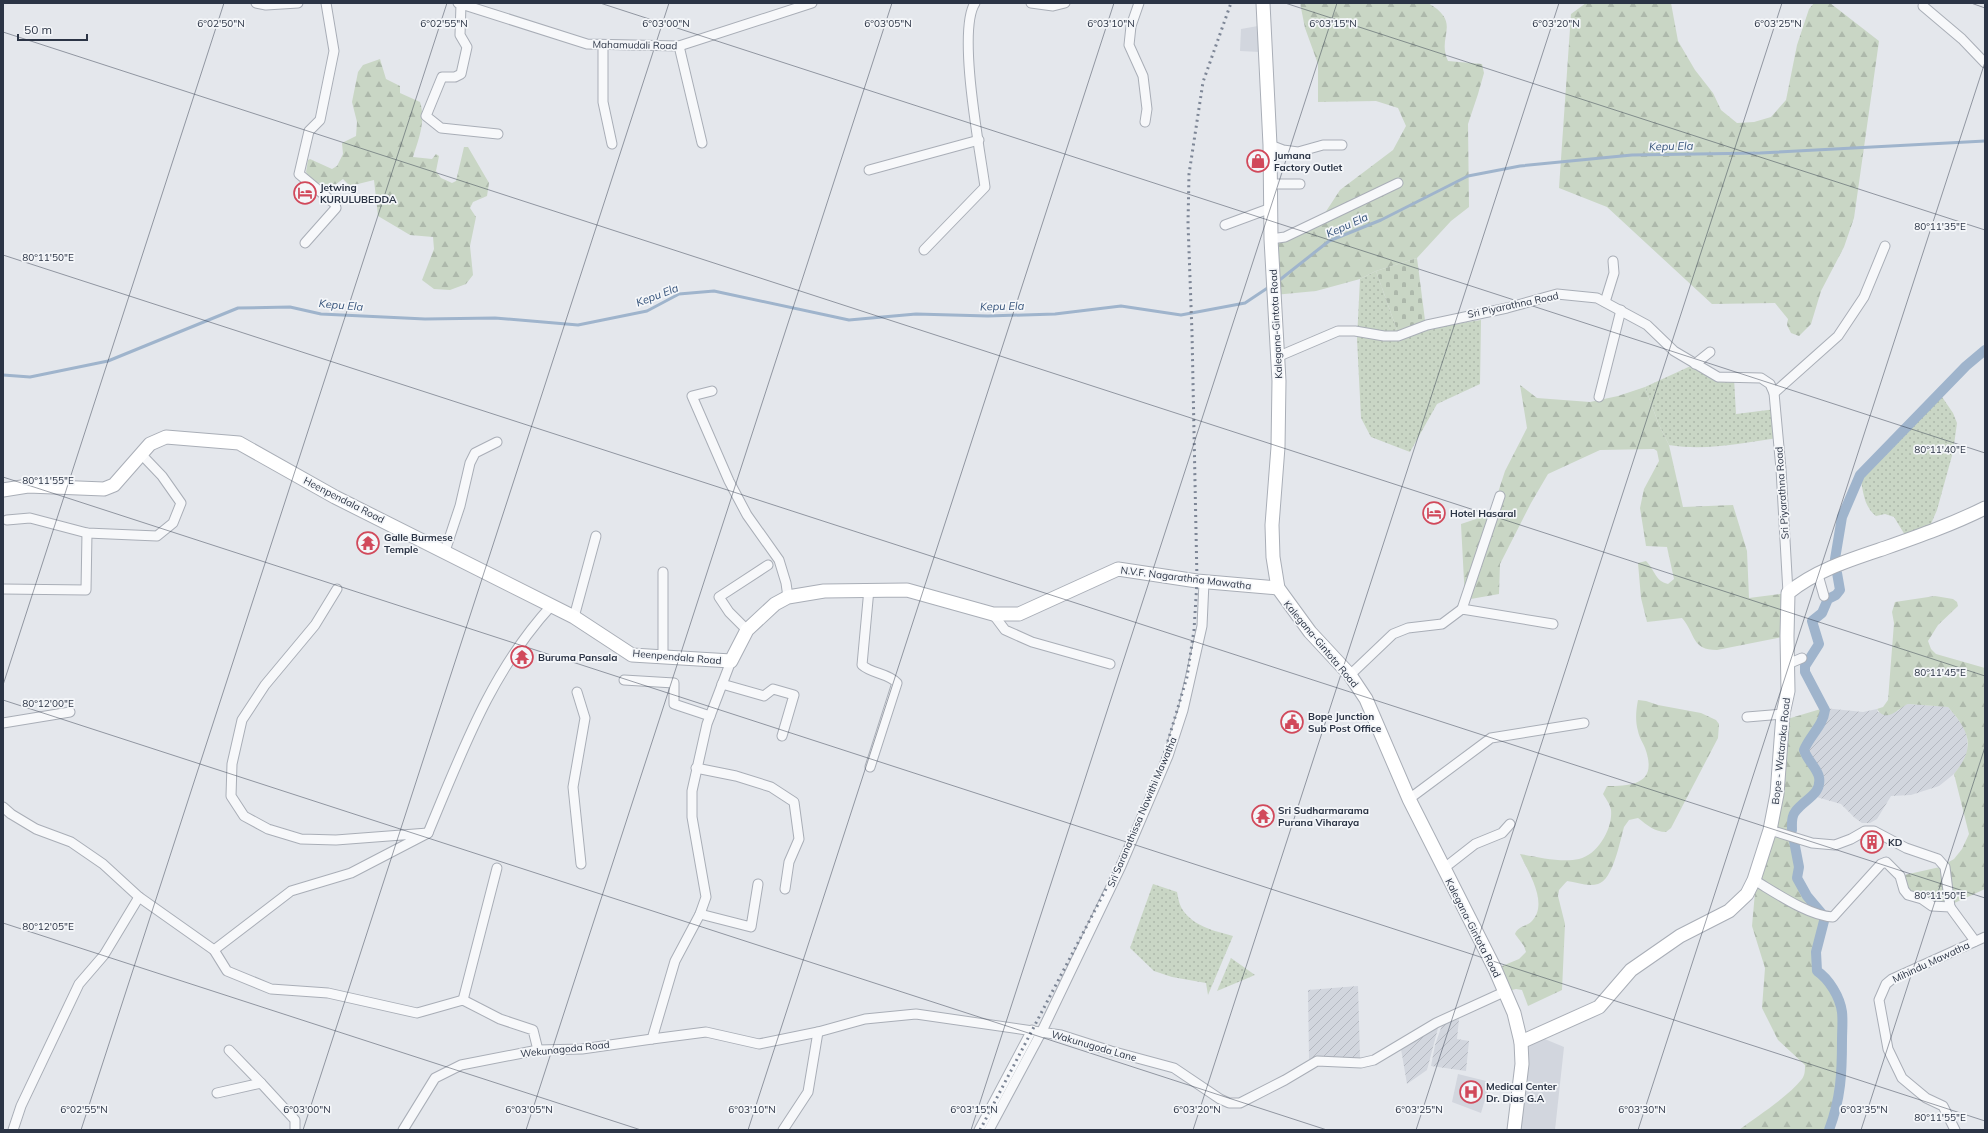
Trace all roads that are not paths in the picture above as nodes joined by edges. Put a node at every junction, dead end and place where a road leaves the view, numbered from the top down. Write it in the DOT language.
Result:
graph roads {
  1 [pos="256,3"];
  2 [pos="298,3"];
  3 [pos="326,3"];
  4 [pos="812,3"];
  5 [pos="975,3"];
  6 [pos="1031,3"];
  7 [pos="1065,3"];
  8 [pos="1139,3"];
  9 [pos="1263,3"];
  10 [pos="460,4"];
  11 [pos="1922,4"];
  12 [pos="603,45"];
  13 [pos="679,46"];
  14 [pos="1985,64"];
  15 [pos="1145,122"];
  16 [pos="498,134"];
  17 [pos="978,140"];
  18 [pos="702,143"];
  19 [pos="612,144"];
  20 [pos="1270,145"];
  21 [pos="1342,145"];
  22 [pos="869,170"];
  23 [pos="1398,183"];
  24 [pos="1271,184"];
  25 [pos="1300,184"];
  26 [pos="1271,208"];
  27 [pos="1225,225"];
  28 [pos="1271,238"];
  29 [pos="305,243"];
  30 [pos="1885,246"];
  31 [pos="924,250"];
  32 [pos="1613,261"];
  33 [pos="1605,302"];
  34 [pos="1620,310"];
  35 [pos="1710,352"];
  36 [pos="1277,357"];
  37 [pos="1695,364"];
  38 [pos="712,391"];
  39 [pos="1774,393"];
  40 [pos="1598,397"];
  41 [pos="496,442"];
  42 [pos="141,454"];
  43 [pos="3,490"];
  44 [pos="1500,496"];
  45 [pos="1985,508"];
  46 [pos="7,520"];
  47 [pos="88,532"];
  48 [pos="596,536"];
  49 [pos="445,551"];
  50 [pos="768,564"];
  51 [pos="663,572"];
  52 [pos="1818,575"];
  53 [pos="1204,582"];
  54 [pos="1278,588"];
  55 [pos="3,589"];
  56 [pos="869,589"];
  57 [pos="337,590"];
  58 [pos="1788,593"];
  59 [pos="1824,596"];
  60 [pos="788,597"];
  61 [pos="552,605"];
  62 [pos="1462,609"];
  63 [pos="993,614"];
  64 [pos="574,617"];
  65 [pos="1553,624"];
  66 [pos="747,630"];
  67 [pos="663,657"];
  68 [pos="1802,658"];
  69 [pos="731,661"];
  70 [pos="1110,664"];
  71 [pos="1788,664"];
  72 [pos="1350,675"];
  73 [pos="624,680"];
  74 [pos="722,684"];
  75 [pos="577,692"];
  76 [pos="70,712"];
  77 [pos="1783,714"];
  78 [pos="710,716"];
  79 [pos="1747,717"];
  80 [pos="3,723"];
  81 [pos="1584,723"];
  82 [pos="782,736"];
  83 [pos="870,767"];
  84 [pos="696,768"];
  85 [pos="1409,799"];
  86 [pos="3,807"];
  87 [pos="1510,824"];
  88 [pos="1770,830"];
  89 [pos="428,833"];
  90 [pos="581,864"];
  91 [pos="497,868"];
  92 [pos="1443,869"];
  93 [pos="1754,880"];
  94 [pos="758,884"];
  95 [pos="785,890"];
  96 [pos="139,897"];
  97 [pos="1950,907"];
  98 [pos="700,914"];
  99 [pos="1985,937"];
  100 [pos="1975,941"];
  101 [pos="214,950"];
  102 [pos="1504,992"];
  103 [pos="463,1000"];
  104 [pos="1032,1030"];
  105 [pos="1042,1031"];
  106 [pos="818,1032"];
  107 [pos="652,1039"];
  108 [pos="1520,1042"];
  109 [pos="229,1050"];
  110 [pos="538,1050"];
  111 [pos="261,1083"];
  112 [pos="217,1093"];
  113 [pos="13,1130"];
  114 [pos="295,1130"];
  115 [pos="403,1130"];
  116 [pos="783,1130"];
  117 [pos="979,1130"];
  118 [pos="989,1130"];
  119 [pos="1514,1130"];
  120 [pos="1956,1130"];
  1 -- 2 [label="street"];
  3 -- 29 [label="street"];
  4 -- 13 [label="street, Mahamudali Road"];
  5 -- 17 [label="street"];
  6 -- 7 [label="street"];
  8 -- 15 [label="street"];
  9 -- 20 [label="street, Kalegana-Gintota Road"];
  10 -- 12 [label="street, Mahamudali Road"];
  10 -- 16 [label="street"];
  11 -- 14 [label="street"];
  12 -- 13 [label="street, Mahamudali Road"];
  12 -- 19 [label="street"];
  13 -- 18 [label="street"];
  17 -- 22 [label="street"];
  17 -- 31 [label="street"];
  20 -- 21 [label="street"];
  20 -- 24 [label="street, Kalegana-Gintota Road"];
  23 -- 28 [label="street"];
  24 -- 25 [label="street"];
  24 -- 26 [label="street, Kalegana-Gintota Road"];
  26 -- 27 [label="street"];
  26 -- 28 [label="street, Kalegana-Gintota Road"];
  28 -- 36 [label="street, Kalegana-Gintota Road"];
  30 -- 39 [label="street"];
  32 -- 33 [label="street"];
  33 -- 34 [label="street, Sri Piyarathna Road"];
  33 -- 36 [label="street, Sri Piyarathna Road"];
  34 -- 37 [label="street, Sri Piyarathna Road"];
  34 -- 40 [label="street"];
  35 -- 37 [label="street"];
  36 -- 54 [label="street, Kalegana-Gintota Road"];
  37 -- 39 [label="street, Sri Piyarathna Road"];
  38 -- 60 [label="street"];
  39 -- 58 [label="street, Sri Piyarathna Road"];
  41 -- 49 [label="street"];
  42 -- 43 [label="street, Heenpendala Road"];
  42 -- 47 [label="street"];
  42 -- 49 [label="street, Heenpendala Road"];
  44 -- 62 [label="street"];
  45 -- 52 [label="street"];
  46 -- 47 [label="street"];
  47 -- 55 [label="street"];
  48 -- 64 [label="street"];
  49 -- 61 [label="street, Heenpendala Road"];
  50 -- 66 [label="street"];
  51 -- 67 [label="street"];
  52 -- 58 [label="street"];
  52 -- 59 [label="street"];
  53 -- 54 [label="street, N.V.F. Nagarathna Mawatha"];
  53 -- 63 [label="street, N.V.F. Nagarathna Mawatha"];
  53 -- 105 [label="street, Sri Saranathissa Nawithi Mawatha"];
  54 -- 72 [label="street, Kalegana-Gintota Road"];
  56 -- 60 [label="street, N.V.F. Nagarathna Mawatha"];
  56 -- 63 [label="street, N.V.F. Nagarathna Mawatha"];
  56 -- 83 [label="street"];
  57 -- 89 [label="street"];
  58 -- 71 [label="street, Bope - Wataraka Road"];
  60 -- 66 [label="street, N.V.F. Nagarathna Mawatha"];
  61 -- 64 [label="street, Heenpendala Road"];
  61 -- 89 [label="street"];
  62 -- 65 [label="street"];
  62 -- 72 [label="street"];
  63 -- 70 [label="street"];
  64 -- 67 [label="street, Heenpendala Road"];
  66 -- 69 [label="street, N.V.F. Nagarathna Mawatha"];
  67 -- 69 [label="street, Heenpendala Road"];
  68 -- 71 [label="street"];
  69 -- 74 [label="street"];
  71 -- 77 [label="street, Bope - Wataraka Road"];
  72 -- 85 [label="street, Kalegana-Gintota Road"];
  73 -- 78 [label="street"];
  74 -- 78 [label="street"];
  74 -- 82 [label="street"];
  75 -- 90 [label="street"];
  76 -- 80 [label="street"];
  77 -- 79 [label="street"];
  77 -- 88 [label="street, Bope - Wataraka Road"];
  78 -- 84 [label="street"];
  81 -- 85 [label="street"];
  84 -- 95 [label="street"];
  84 -- 98 [label="street"];
  85 -- 92 [label="street, Kalegana-Gintota Road"];
  86 -- 96 [label="street"];
  87 -- 92 [label="street"];
  88 -- 93 [label="street, Bope - Wataraka Road"];
  88 -- 97 [label="street"];
  89 -- 101 [label="street"];
  91 -- 103 [label="street"];
  92 -- 102 [label="street, Kalegana-Gintota Road"];
  93 -- 97 [label="street"];
  93 -- 108 [label="street, Bope - Wataraka Road"];
  94 -- 98 [label="street"];
  96 -- 101 [label="street"];
  96 -- 113 [label="street"];
  97 -- 100 [label="street"];
  98 -- 107 [label="street"];
  99 -- 100 [label="street, Mihindu Mawatha"];
  100 -- 120 [label="street, Mihindu Mawatha"];
  101 -- 103 [label="street"];
  102 -- 105 [label="street, Wakunugoda Lane"];
  102 -- 108 [label="street, Kalegana-Gintota Road"];
  103 -- 110 [label="street"];
  104 -- 105 [label="street, Wakunugoda Lane"];
  104 -- 106 [label="street, Wakunugoda Lane"];
  104 -- 117 [label="street"];
  105 -- 118 [label="street, Sri Saranathissa Nawithi Mawatha"];
  106 -- 107 [label="street, Wakunugoda Lane"];
  106 -- 116 [label="street"];
  107 -- 110 [label="street, Wekunagoda Road"];
  108 -- 119 [label="street, Kalegana-Gintota Road"];
  109 -- 111 [label="street"];
  110 -- 115 [label="street, Wekunagoda Road"];
  111 -- 112 [label="street"];
  111 -- 114 [label="street"];
}
